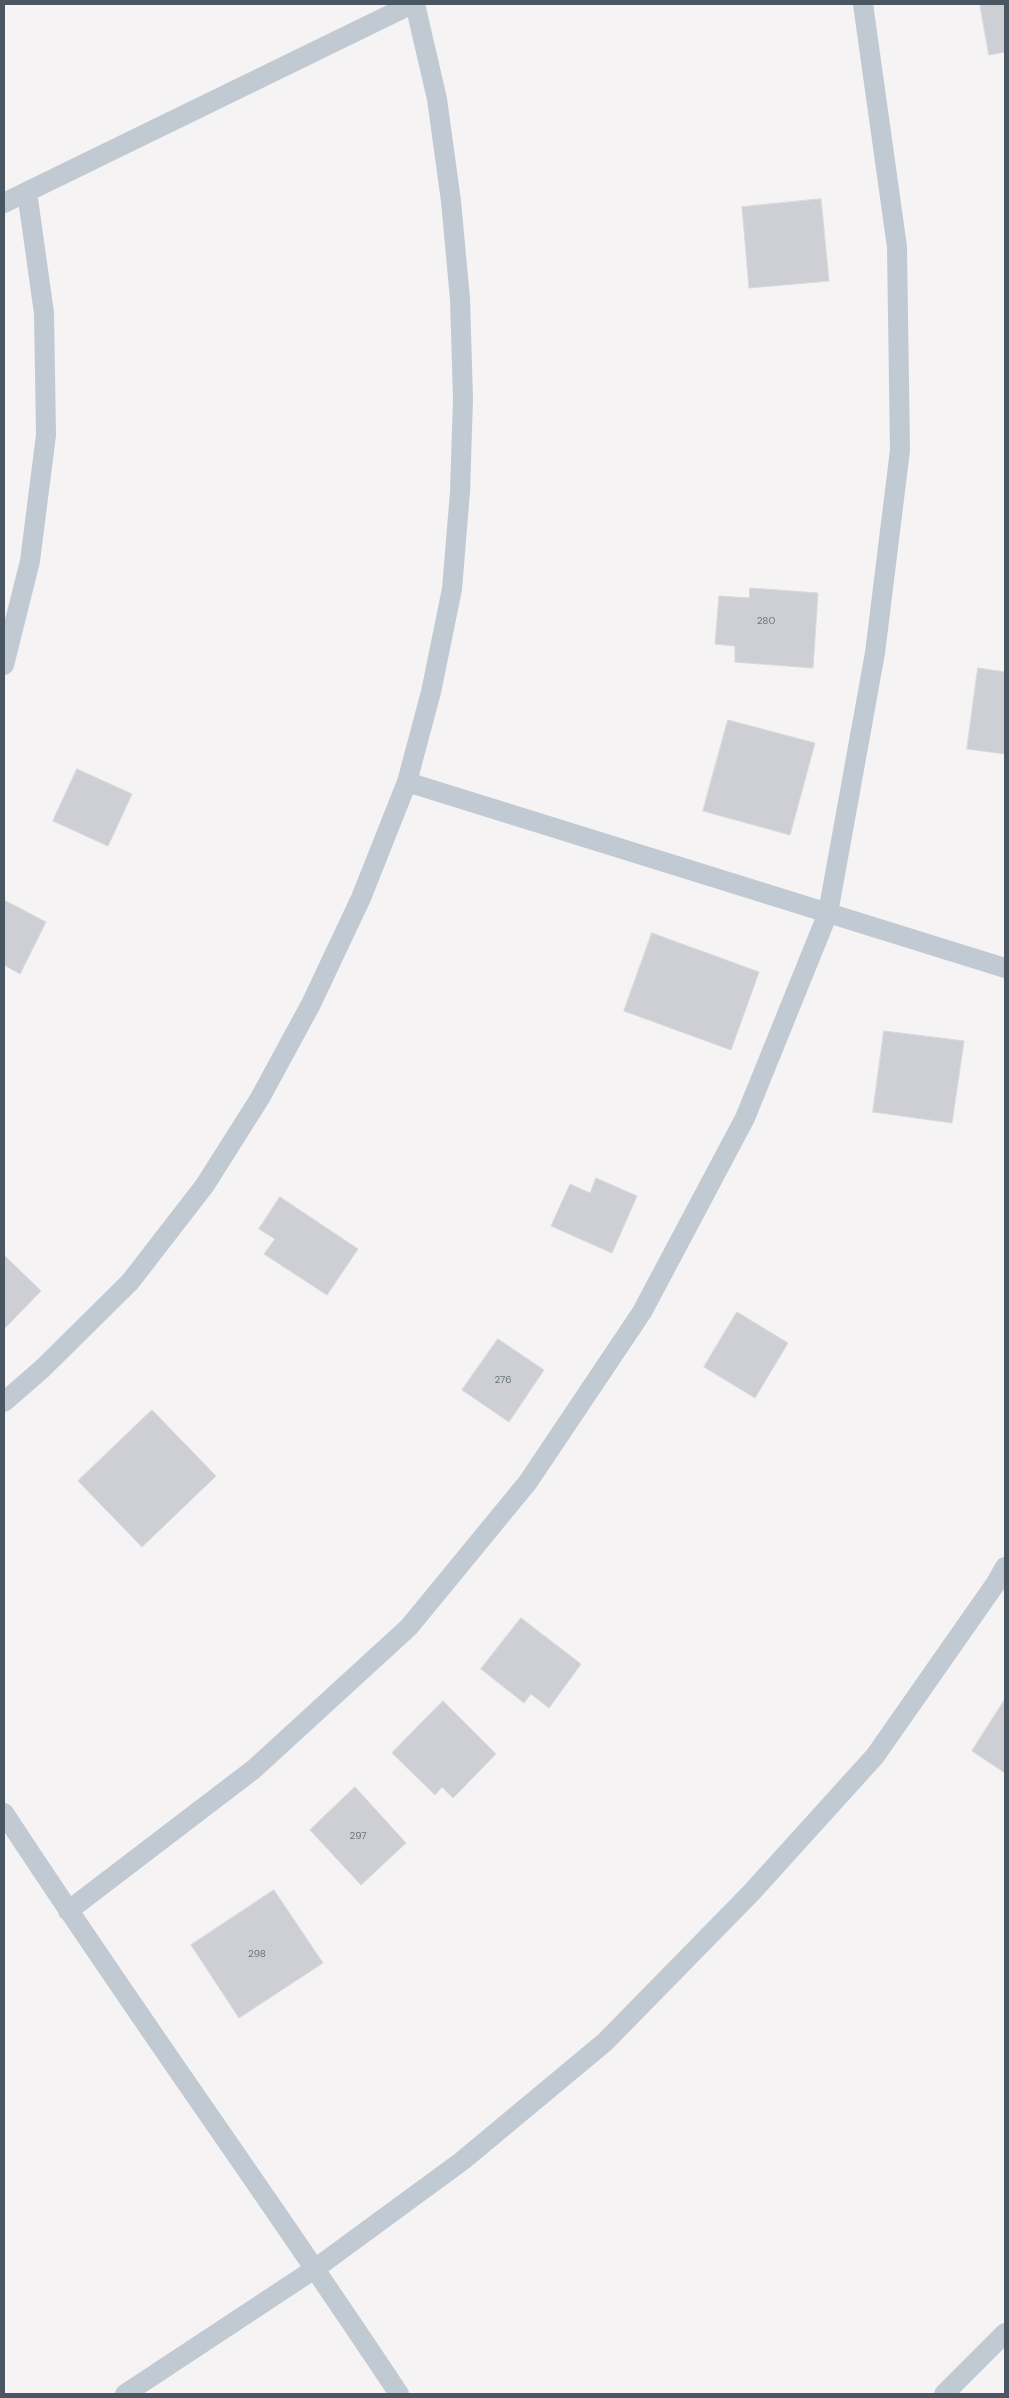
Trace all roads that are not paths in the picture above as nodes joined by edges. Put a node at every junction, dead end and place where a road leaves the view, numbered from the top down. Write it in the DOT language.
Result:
graph roads {
  1 [pos="412,4"];
  2 [pos="416,4"];
  3 [pos="863,4"];
  4 [pos="27,192"];
  5 [pos="4,203"];
  6 [pos="4,665"];
  7 [pos="407,782"];
  8 [pos="828,912"];
  9 [pos="1005,968"];
  10 [pos="4,1402"];
  11 [pos="1005,1567"];
  12 [pos="4,1813"];
  13 [pos="68,1912"];
  14 [pos="316,2268"];
  15 [pos="1005,2333"];
  16 [pos="125,2394"];
  17 [pos="399,2394"];
  18 [pos="944,2394"];
  1 -- 4 [label="lane"];
  2 -- 7 [label="lane"];
  3 -- 8 [label="lane"];
  4 -- 5 [label="lane"];
  4 -- 6 [label="lane"];
  7 -- 8 [label="lane"];
  7 -- 10 [label="lane"];
  8 -- 9 [label="lane"];
  8 -- 13 [label="lane"];
  11 -- 14 [label="lane"];
  12 -- 13 [label="lane"];
  13 -- 14 [label="lane"];
  14 -- 16 [label="lane"];
  14 -- 17 [label="lane"];
  15 -- 18 [label="lane"];
}
